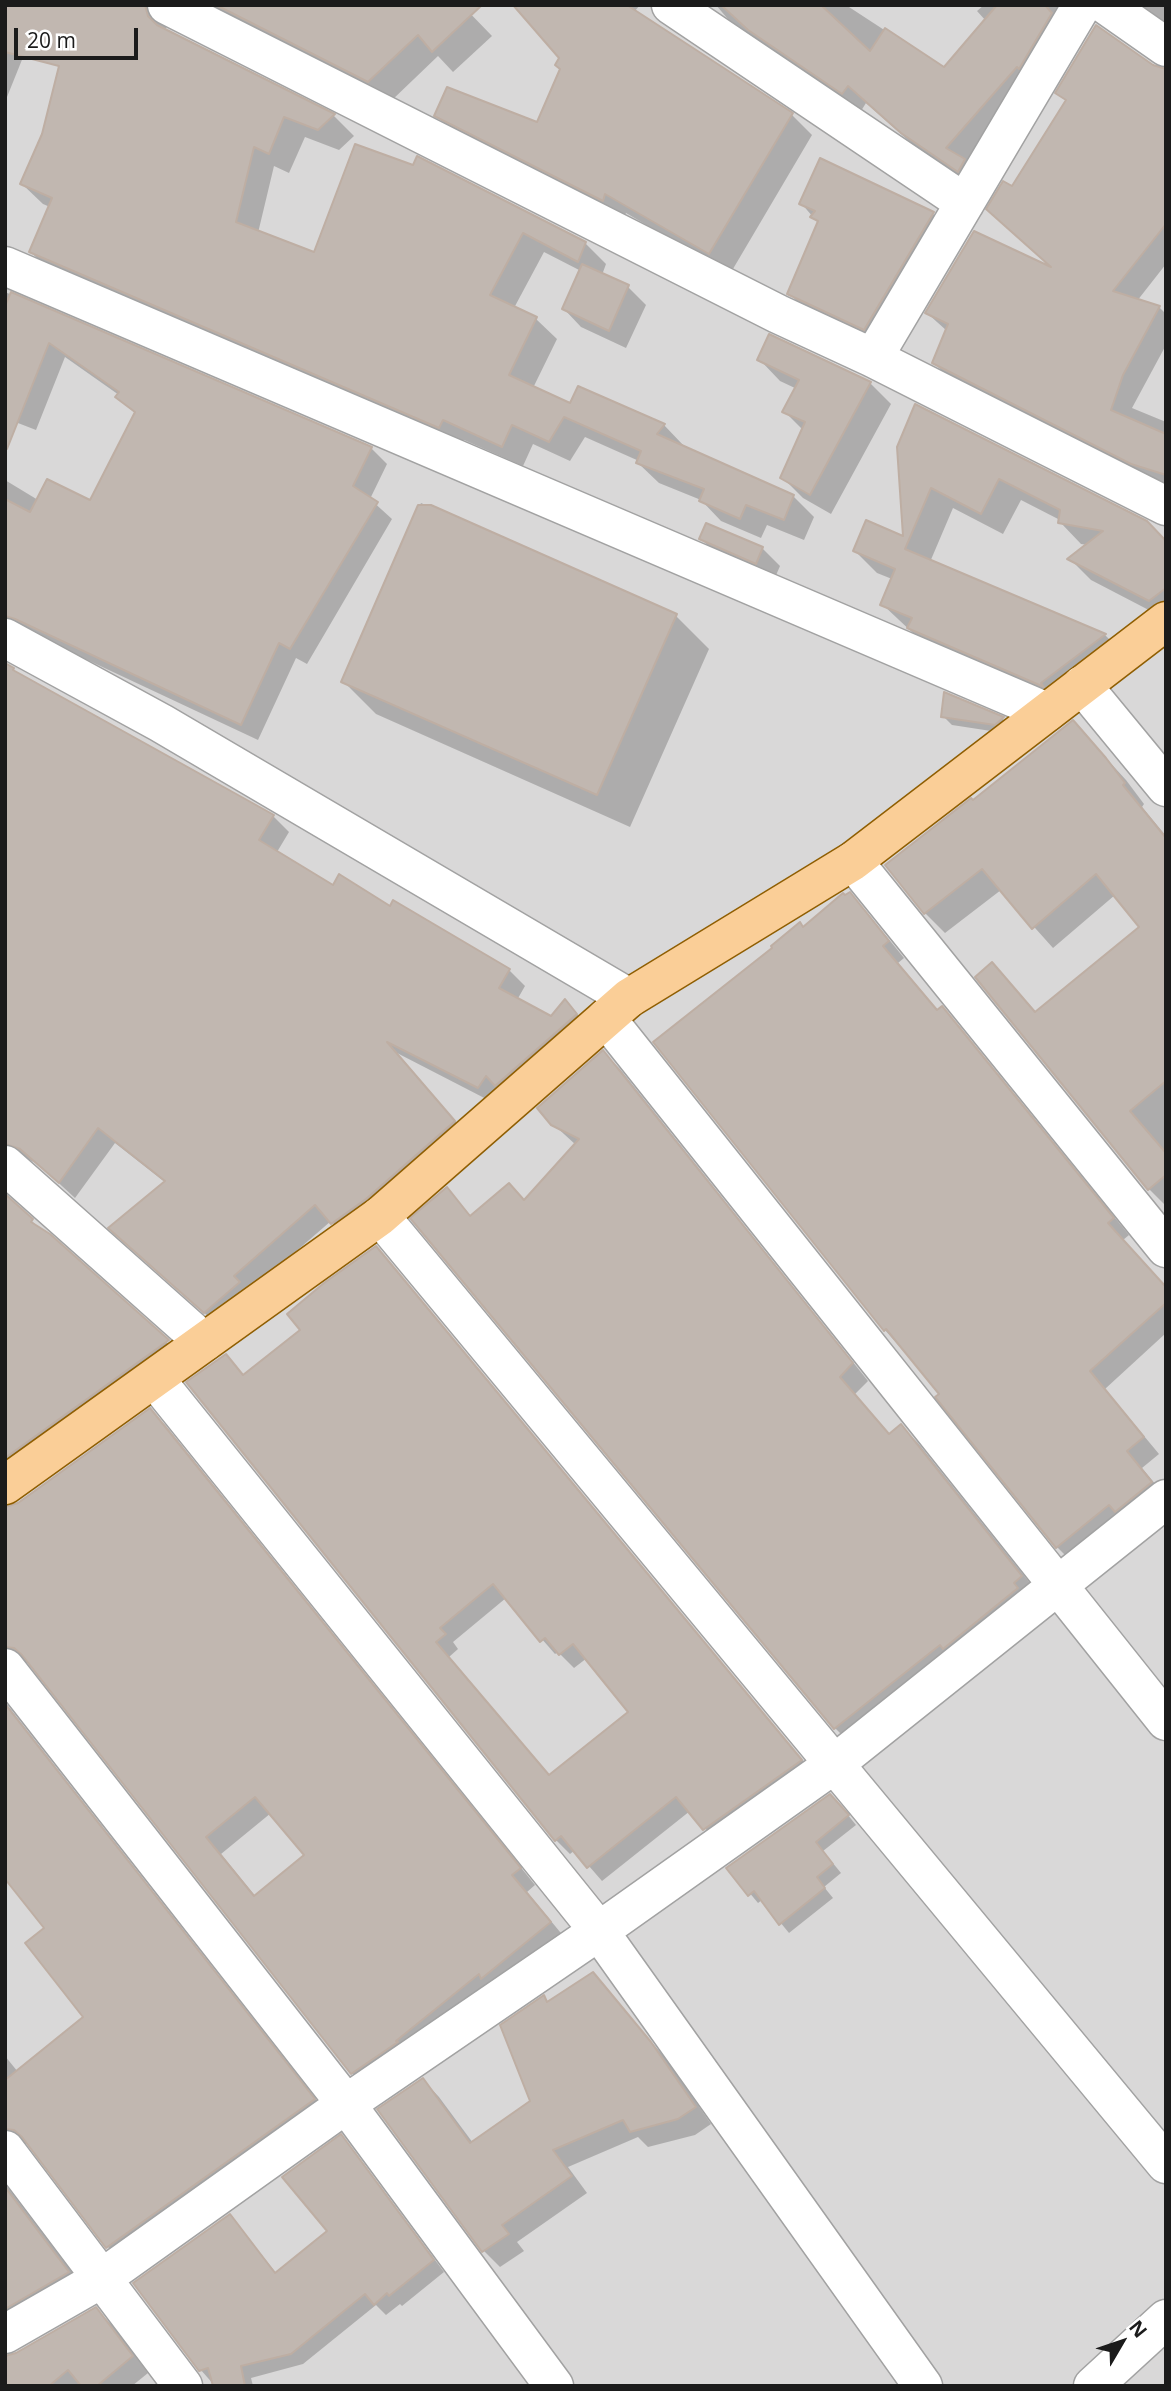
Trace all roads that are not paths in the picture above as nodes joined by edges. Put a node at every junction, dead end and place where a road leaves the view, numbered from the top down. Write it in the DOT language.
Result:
graph roads {
  1 [pos="167,5"];
  2 [pos="671,5"];
  3 [pos="1082,5"];
  4 [pos="1106,5"];
  5 [pos="1166,47"];
  6 [pos="965,202"];
  7 [pos="5,266"];
  8 [pos="873,358"];
  9 [pos="1166,506"];
  10 [pos="1166,621"];
  11 [pos="5,638"];
  12 [pos="1082,685"];
  13 [pos="1047,712"];
  14 [pos="1166,787"];
  15 [pos="853,860"];
  16 [pos="618,1008"];
  17 [pos="5,1165"];
  18 [pos="380,1216"];
  19 [pos="1166,1248"];
  20 [pos="204,1342"];
  21 [pos="155,1379"];
  22 [pos="5,1485"];
  23 [pos="1166,1500"];
  24 [pos="1058,1586"];
  25 [pos="5,1668"];
  26 [pos="1166,1721"];
  27 [pos="833,1765"];
  28 [pos="599,1931"];
  29 [pos="346,2104"];
  30 [pos="5,2150"];
  31 [pos="1166,2164"];
  32 [pos="101,2279"];
  33 [pos="1166,2319"];
  34 [pos="5,2334"];
  35 [pos="183,2386"];
  36 [pos="554,2386"];
  37 [pos="923,2386"];
  38 [pos="1093,2386"];
  1 -- 8 [label="street"];
  2 -- 6 [label="street"];
  3 -- 6 [label="street"];
  4 -- 5 [label="street"];
  6 -- 8 [label="street"];
  7 -- 13 [label="street"];
  8 -- 9 [label="street"];
  10 -- 12 [label="main road"];
  11 -- 16 [label="street"];
  12 -- 13 [label="main road"];
  12 -- 14 [label="street"];
  13 -- 15 [label="main road"];
  15 -- 16 [label="main road"];
  15 -- 19 [label="street"];
  16 -- 18 [label="main road"];
  16 -- 24 [label="street"];
  17 -- 20 [label="street"];
  18 -- 20 [label="main road"];
  18 -- 27 [label="street"];
  20 -- 21 [label="main road"];
  21 -- 22 [label="main road"];
  21 -- 28 [label="street"];
  23 -- 24 [label="street"];
  24 -- 26 [label="street"];
  24 -- 27 [label="street"];
  25 -- 29 [label="street"];
  27 -- 28 [label="street"];
  27 -- 31 [label="street"];
  28 -- 29 [label="street"];
  28 -- 37 [label="street"];
  29 -- 32 [label="street"];
  29 -- 36 [label="street"];
  30 -- 32 [label="street"];
  32 -- 34 [label="street"];
  32 -- 35 [label="street"];
  33 -- 38 [label="street"];
}
